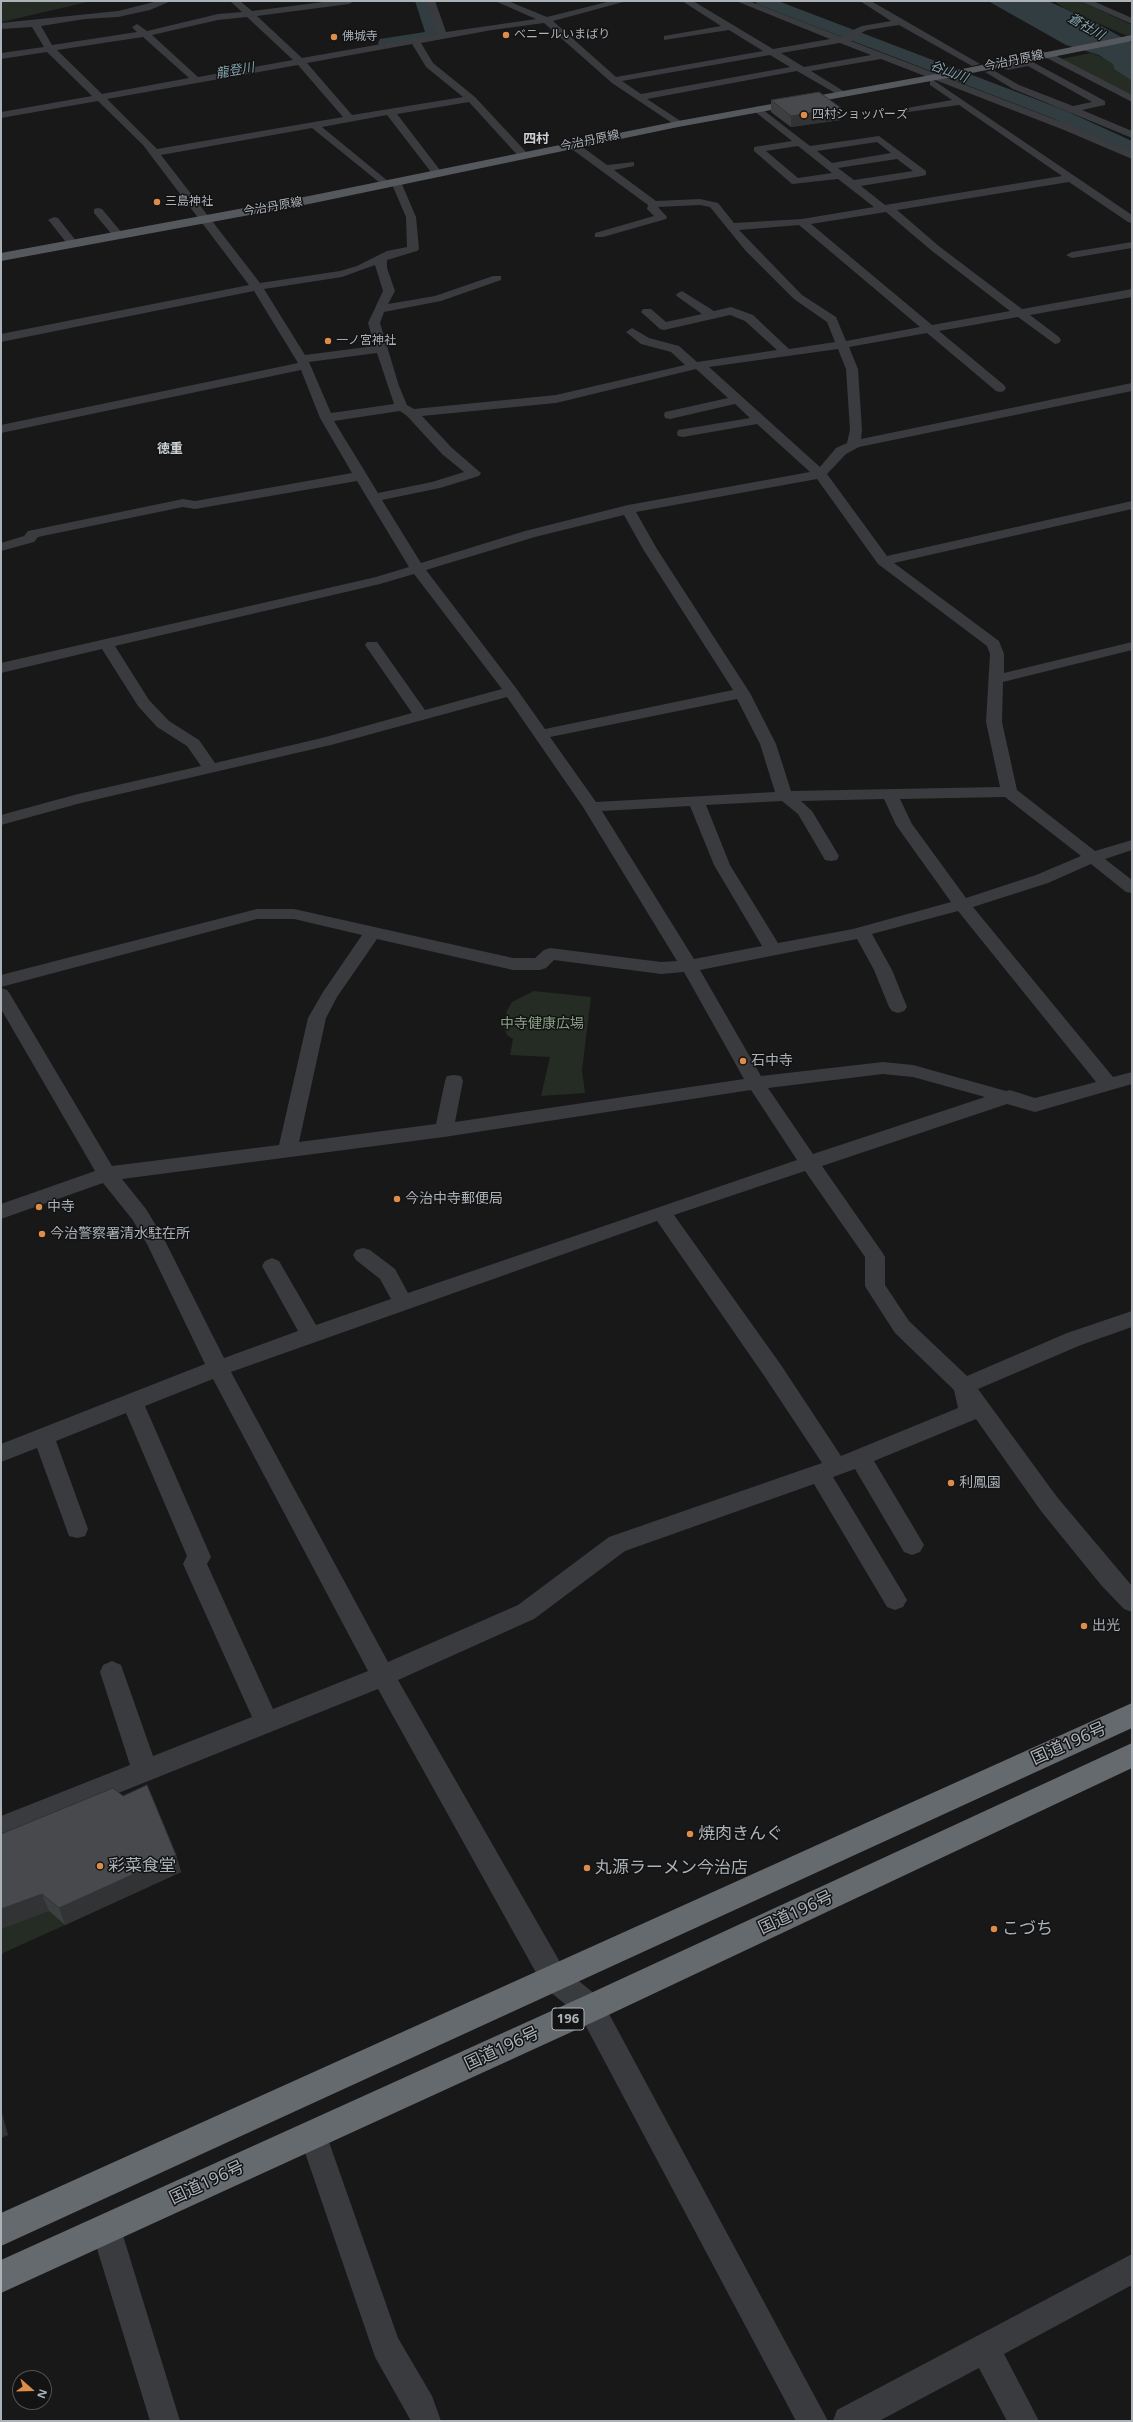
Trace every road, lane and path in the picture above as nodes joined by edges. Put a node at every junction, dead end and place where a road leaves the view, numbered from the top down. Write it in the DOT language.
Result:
graph roads {
  1 [pos="166,1"];
  2 [pos="235,1"];
  3 [pos="349,1"];
  4 [pos="430,1"];
  5 [pos="500,1"];
  6 [pos="622,1"];
  7 [pos="687,1"];
  8 [pos="741,1"];
  9 [pos="865,1"];
  10 [pos="1085,1"];
  11 [pos="1103,1"];
  12 [pos="123,13"];
  13 [pos="250,14"];
  14 [pos="1115,14"];
  15 [pos="546,20"];
  16 [pos="1132,21"];
  17 [pos="900,22"];
  18 [pos="35,24"];
  19 [pos="1,26"];
  20 [pos="729,27"];
  21 [pos="144,34"];
  22 [pos="443,36"];
  23 [pos="666,38"];
  24 [pos="1132,38"];
  25 [pos="840,39"];
  26 [pos="415,41"];
  27 [pos="50,49"];
  28 [pos="772,52"];
  29 [pos="1046,54"];
  30 [pos="1,56"];
  31 [pos="880,56"];
  32 [pos="300,61"];
  33 [pos="975,64"];
  34 [pos="994,68"];
  35 [pos="800,69"];
  36 [pos="960,72"];
  37 [pos="935,77"];
  38 [pos="195,79"];
  39 [pos="614,80"];
  40 [pos="1016,87"];
  41 [pos="842,94"];
  42 [pos="99,96"];
  43 [pos="640,98"];
  44 [pos="471,99"];
  45 [pos="1132,99"];
  46 [pos="961,102"];
  47 [pos="758,109"];
  48 [pos="1072,109"];
  49 [pos="905,111"];
  50 [pos="390,112"];
  51 [pos="1,114"];
  52 [pos="350,119"];
  53 [pos="678,124"];
  54 [pos="314,125"];
  55 [pos="1132,135"];
  56 [pos="573,145"];
  57 [pos="805,146"];
  58 [pos="154,153"];
  59 [pos="900,155"];
  60 [pos="524,156"];
  61 [pos="1132,156"];
  62 [pos="630,164"];
  63 [pos="830,166"];
  64 [pos="605,168"];
  65 [pos="438,174"];
  66 [pos="841,175"];
  67 [pos="1071,178"];
  68 [pos="390,183"];
  69 [pos="852,184"];
  70 [pos="654,204"];
  71 [pos="886,209"];
  72 [pos="98,211"];
  73 [pos="205,219"];
  74 [pos="54,220"];
  75 [pos="1132,220"];
  76 [pos="802,222"];
  77 [pos="731,227"];
  78 [pos="118,235"];
  79 [pos="599,235"];
  80 [pos="73,244"];
  81 [pos="1132,245"];
  82 [pos="1072,255"];
  83 [pos="1,257"];
  84 [pos="381,257"];
  85 [pos="497,278"];
  86 [pos="257,287"];
  87 [pos="1132,293"];
  88 [pos="682,295"];
  89 [pos="379,309"];
  90 [pos="647,312"];
  91 [pos="1021,313"];
  92 [pos="712,315"];
  93 [pos="1,325"];
  94 [pos="933,330"];
  95 [pos="632,332"];
  96 [pos="5,337"];
  97 [pos="1055,340"];
  98 [pos="842,345"];
  99 [pos="381,349"];
  100 [pos="786,353"];
  101 [pos="303,362"];
  102 [pos="697,366"];
  103 [pos="1132,387"];
  104 [pos="1000,388"];
  105 [pos="737,400"];
  106 [pos="407,410"];
  107 [pos="670,415"];
  108 [pos="326,418"];
  109 [pos="760,420"];
  110 [pos="1,429"];
  111 [pos="683,433"];
  112 [pos="853,445"];
  113 [pos="820,474"];
  114 [pos="361,476"];
  115 [pos="374,498"];
  116 [pos="1132,505"];
  117 [pos="628,510"];
  118 [pos="1,547"];
  119 [pos="882,561"];
  120 [pos="417,568"];
  121 [pos="106,644"];
  122 [pos="372,645"];
  123 [pos="1132,646"];
  124 [pos="1,668"];
  125 [pos="996,679"];
  126 [pos="511,691"];
  127 [pos="742,693"];
  128 [pos="421,716"];
  129 [pos="541,734"];
  130 [pos="211,768"];
  131 [pos="1009,792"];
  132 [pos="889,793"];
  133 [pos="785,796"];
  134 [pos="696,801"];
  135 [pos="591,806"];
  136 [pos="1,820"];
  137 [pos="1132,845"];
  138 [pos="831,856"];
  139 [pos="1093,857"];
  140 [pos="1132,888"];
  141 [pos="962,905"];
  142 [pos="373,932"];
  143 [pos="862,932"];
  144 [pos="773,949"];
  145 [pos="689,966"];
  146 [pos="1,981"];
  147 [pos="1,994"];
  148 [pos="898,1007"];
  149 [pos="1132,1078"];
  150 [pos="454,1081"];
  151 [pos="756,1084"];
  152 [pos="1109,1085"];
  153 [pos="1010,1096"];
  154 [pos="444,1130"];
  155 [pos="287,1151"];
  156 [pos="808,1163"];
  157 [pos="107,1174"];
  158 [pos="1,1212"];
  159 [pos="662,1212"];
  160 [pos="363,1255"];
  161 [pos="272,1266"];
  162 [pos="403,1302"];
  163 [pos="1132,1320"];
  164 [pos="311,1335"];
  165 [pos="218,1368"];
  166 [pos="964,1386"];
  167 [pos="132,1402"];
  168 [pos="44,1436"];
  169 [pos="1,1453"];
  170 [pos="860,1457"];
  171 [pos="828,1470"];
  172 [pos="77,1529"];
  173 [pos="912,1545"];
  174 [pos="895,1600"];
  175 [pos="1132,1602"];
  176 [pos="112,1672"];
  177 [pos="383,1676"];
  178 [pos="1132,1715"];
  179 [pos="267,1722"];
  180 [pos="1132,1755"];
  181 [pos="145,1771"];
  182 [pos="1,1828"];
  183 [pos="554,1978"];
  184 [pos="591,2008"];
  185 [pos="313,2135"];
  186 [pos="106,2229"];
  187 [pos="1,2230"];
  188 [pos="1132,2269"];
  189 [pos="1,2277"];
  190 [pos="985,2349"];
  191 [pos="165,2421"];
  192 [pos="426,2421"];
  193 [pos="813,2421"];
  194 [pos="848,2421"];
  195 [pos="1024,2421"];
  1 -- 12 [label="street"];
  2 -- 13 [label="street"];
  3 -- 13 [label="street"];
  4 -- 22 [label="street"];
  5 -- 15 [label="street"];
  6 -- 15 [label="street"];
  7 -- 20 [label="street"];
  8 -- 25 [label="street"];
  9 -- 17 [label="street"];
  10 -- 14 [label="street"];
  11 -- 14 [label="street"];
  12 -- 18 [label="street"];
  12 -- 21 [label="street"];
  13 -- 21 [label="street"];
  13 -- 32 [label="street"];
  14 -- 16 [label="street"];
  15 -- 22 [label="street"];
  15 -- 39 [label="street"];
  17 -- 25 [label="street"];
  17 -- 33 [label="street"];
  18 -- 19 [label="street"];
  18 -- 27 [label="street"];
  20 -- 23 [label="street"];
  20 -- 28 [label="street"];
  21 -- 27 [label="street"];
  21 -- 38 [label="street"];
  22 -- 26 [label="street"];
  24 -- 29 [label="main road, 今治丹原線"];
  25 -- 28 [label="street"];
  25 -- 31 [label="street"];
  26 -- 32 [label="street"];
  26 -- 44 [label="street"];
  27 -- 30 [label="street"];
  27 -- 42 [label="street"];
  28 -- 35 [label="street"];
  28 -- 39 [label="street"];
  29 -- 34 [label="main road, 今治丹原線"];
  29 -- 45 [label="street"];
  31 -- 35 [label="street"];
  31 -- 37 [label="street"];
  32 -- 38 [label="street"];
  32 -- 52 [label="street"];
  34 -- 36 [label="main road, 今治丹原線"];
  34 -- 40 [label="street"];
  34 -- 48 [label="street"];
  35 -- 41 [label="street"];
  35 -- 43 [label="street"];
  36 -- 37 [label="main road, 今治丹原線"];
  36 -- 40 [label="street"];
  37 -- 41 [label="main road, 今治丹原線"];
  37 -- 46 [label="street"];
  37 -- 61 [label="street"];
  38 -- 42 [label="street"];
  39 -- 43 [label="street"];
  40 -- 48 [label="street"];
  41 -- 47 [label="main road, 今治丹原線"];
  42 -- 51 [label="street"];
  42 -- 58 [label="street"];
  43 -- 53 [label="street"];
  44 -- 50 [label="street"];
  44 -- 60 [label="street"];
  46 -- 49 [label="street"];
  46 -- 67 [label="street"];
  47 -- 53 [label="main road, 今治丹原線"];
  47 -- 57 [label="street"];
  48 -- 55 [label="street"];
  50 -- 52 [label="street"];
  50 -- 65 [label="street"];
  52 -- 54 [label="street"];
  53 -- 56 [label="main road, 今治丹原線"];
  54 -- 58 [label="street"];
  54 -- 68 [label="street"];
  56 -- 60 [label="main road, 今治丹原線"];
  56 -- 64 [label="street"];
  57 -- 59 [label="street"];
  57 -- 63 [label="street"];
  57 -- 66 [label="street"];
  58 -- 73 [label="street"];
  59 -- 63 [label="street"];
  59 -- 69 [label="street"];
  60 -- 65 [label="main road, 今治丹原線"];
  62 -- 64 [label="street"];
  63 -- 66 [label="street"];
  64 -- 70 [label="street"];
  65 -- 68 [label="main road, 今治丹原線"];
  66 -- 69 [label="street"];
  67 -- 71 [label="street"];
  67 -- 75 [label="street"];
  68 -- 73 [label="main road, 今治丹原線"];
  68 -- 84 [label="street"];
  69 -- 71 [label="street"];
  70 -- 77 [label="street"];
  70 -- 79 [label="street"];
  71 -- 76 [label="street"];
  71 -- 91 [label="street"];
  72 -- 78 [label="street"];
  73 -- 78 [label="main road, 今治丹原線"];
  73 -- 86 [label="street"];
  74 -- 80 [label="street"];
  76 -- 77 [label="street"];
  76 -- 94 [label="street"];
  77 -- 98 [label="street"];
  78 -- 80 [label="main road, 今治丹原線"];
  80 -- 83 [label="main road, 今治丹原線"];
  81 -- 82 [label="street"];
  84 -- 86 [label="street"];
  84 -- 89 [label="street"];
  85 -- 89 [label="street"];
  86 -- 96 [label="street"];
  86 -- 101 [label="street"];
  87 -- 91 [label="street"];
  88 -- 92 [label="street"];
  89 -- 99 [label="street"];
  90 -- 92 [label="street"];
  91 -- 94 [label="street"];
  91 -- 97 [label="street"];
  92 -- 100 [label="street"];
  93 -- 96 [label="street"];
  94 -- 98 [label="street"];
  94 -- 104 [label="street"];
  95 -- 102 [label="street"];
  98 -- 100 [label="street"];
  98 -- 112 [label="street"];
  99 -- 101 [label="street"];
  99 -- 106 [label="street"];
  100 -- 102 [label="street"];
  101 -- 108 [label="street"];
  101 -- 110 [label="street"];
  102 -- 105 [label="street"];
  102 -- 106 [label="street"];
  103 -- 112 [label="street"];
  105 -- 107 [label="street"];
  105 -- 109 [label="street"];
  106 -- 108 [label="street"];
  106 -- 115 [label="street"];
  108 -- 114 [label="street"];
  109 -- 111 [label="street"];
  109 -- 113 [label="street"];
  112 -- 113 [label="street"];
  113 -- 117 [label="street"];
  113 -- 119 [label="street"];
  114 -- 115 [label="street"];
  114 -- 118 [label="street"];
  115 -- 120 [label="street"];
  116 -- 119 [label="street"];
  117 -- 120 [label="street"];
  117 -- 127 [label="street"];
  119 -- 125 [label="street"];
  120 -- 121 [label="street"];
  120 -- 126 [label="street"];
  121 -- 124 [label="street"];
  121 -- 130 [label="street"];
  122 -- 128 [label="street"];
  123 -- 125 [label="street"];
  125 -- 131 [label="street"];
  126 -- 128 [label="street"];
  126 -- 129 [label="street"];
  127 -- 129 [label="street"];
  127 -- 133 [label="street"];
  128 -- 130 [label="street"];
  129 -- 135 [label="street"];
  130 -- 136 [label="street"];
  131 -- 132 [label="street"];
  131 -- 139 [label="street"];
  132 -- 133 [label="street"];
  132 -- 141 [label="street"];
  133 -- 134 [label="street"];
  133 -- 138 [label="street"];
  134 -- 135 [label="street"];
  134 -- 144 [label="street"];
  135 -- 145 [label="street"];
  137 -- 139 [label="street"];
  139 -- 140 [label="street"];
  139 -- 141 [label="street"];
  141 -- 143 [label="street"];
  141 -- 152 [label="street"];
  142 -- 145 [label="street"];
  142 -- 146 [label="street"];
  142 -- 155 [label="street"];
  143 -- 144 [label="street"];
  143 -- 148 [label="street"];
  144 -- 145 [label="street"];
  145 -- 151 [label="street"];
  147 -- 157 [label="street"];
  149 -- 152 [label="street"];
  150 -- 154 [label="street"];
  151 -- 153 [label="street"];
  151 -- 154 [label="street"];
  151 -- 156 [label="street"];
  152 -- 153 [label="street"];
  153 -- 156 [label="street"];
  154 -- 155 [label="street"];
  155 -- 157 [label="street"];
  156 -- 159 [label="street"];
  156 -- 166 [label="street"];
  157 -- 158 [label="street"];
  157 -- 165 [label="street"];
  159 -- 162 [label="street"];
  159 -- 171 [label="street"];
  160 -- 162 [label="street"];
  161 -- 164 [label="street"];
  162 -- 164 [label="street"];
  163 -- 166 [label="street"];
  164 -- 165 [label="street"];
  165 -- 167 [label="street"];
  165 -- 177 [label="street"];
  166 -- 170 [label="street"];
  166 -- 175 [label="street"];
  167 -- 168 [label="street"];
  167 -- 179 [label="street"];
  168 -- 169 [label="street"];
  168 -- 172 [label="street"];
  170 -- 171 [label="street"];
  170 -- 173 [label="street"];
  171 -- 174 [label="street"];
  171 -- 177 [label="street"];
  176 -- 181 [label="street"];
  177 -- 179 [label="street"];
  177 -- 183 [label="street"];
  178 -- 183 [label="highway, 国道196号"];
  179 -- 181 [label="street"];
  180 -- 184 [label="highway, 国道196号 / 196"];
  181 -- 182 [label="street"];
  183 -- 184 [label="street"];
  183 -- 187 [label="highway, 国道196号"];
  184 -- 185 [label="highway, 国道196号 / 196"];
  184 -- 193 [label="street"];
  185 -- 186 [label="highway, 国道196号 / 196"];
  185 -- 192 [label="street"];
  186 -- 189 [label="highway, 国道196号 / 196"];
  186 -- 191 [label="street"];
  188 -- 190 [label="street"];
  190 -- 194 [label="street"];
  190 -- 195 [label="street"];
}
